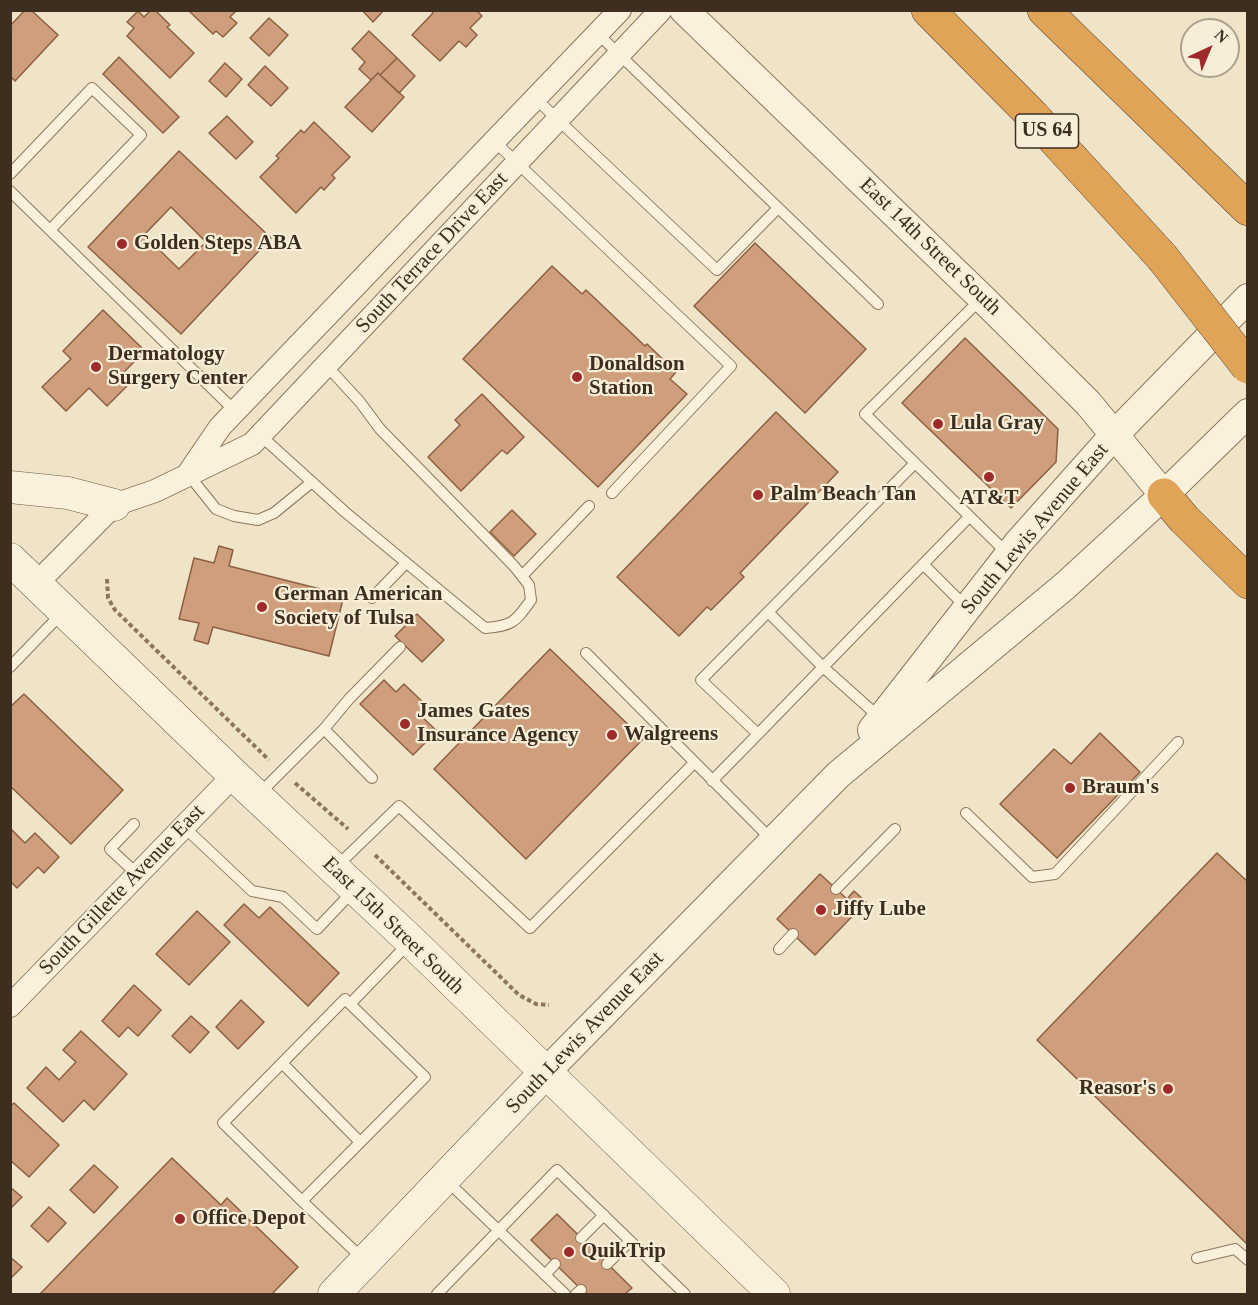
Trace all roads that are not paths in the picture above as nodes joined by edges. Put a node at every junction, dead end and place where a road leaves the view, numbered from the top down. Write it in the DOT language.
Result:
graph roads {
  1 [pos="620,10"];
  2 [pos="662,10"];
  3 [pos="684,10"];
  4 [pos="928,10"];
  5 [pos="1044,10"];
  6 [pos="598,34"];
  7 [pos="620,55"];
  8 [pos="535,98"];
  9 [pos="558,120"];
  10 [pos="494,141"];
  11 [pos="518,163"];
  12 [pos="10,174"];
  13 [pos="10,191"];
  14 [pos="1238,200"];
  15 [pos="778,208"];
  16 [pos="50,230"];
  17 [pos="982,298"];
  18 [pos="1248,298"];
  19 [pos="878,304"];
  20 [pos="326,365"];
  21 [pos="1248,367"];
  22 [pos="235,411"];
  23 [pos="1248,413"];
  24 [pos="1115,434"];
  25 [pos="260,435"];
  26 [pos="915,463"];
  27 [pos="188,474"];
  28 [pos="312,482"];
  29 [pos="10,487"];
  30 [pos="612,493"];
  31 [pos="1164,495"];
  32 [pos="114,505"];
  33 [pos="589,506"];
  34 [pos="969,517"];
  35 [pos="1009,556"];
  36 [pos="10,559"];
  37 [pos="406,563"];
  38 [pos="923,564"];
  39 [pos="522,576"];
  40 [pos="1248,582"];
  41 [pos="36,584"];
  42 [pos="372,598"];
  43 [pos="967,609"];
  44 [pos="64,611"];
  45 [pos="768,612"];
  46 [pos="400,646"];
  47 [pos="586,653"];
  48 [pos="10,667"];
  49 [pos="823,667"];
  50 [pos="881,719"];
  51 [pos="324,729"];
  52 [pos="758,734"];
  53 [pos="1178,742"];
  54 [pos="694,763"];
  55 [pos="234,775"];
  56 [pos="838,775"];
  57 [pos="372,778"];
  58 [pos="712,781"];
  59 [pos="257,796"];
  60 [pos="966,813"];
  61 [pos="134,824"];
  62 [pos="184,827"];
  63 [pos="895,829"];
  64 [pos="773,841"];
  65 [pos="138,875"];
  66 [pos="344,879"];
  67 [pos="836,890"];
  68 [pos="793,934"];
  69 [pos="411,941"];
  70 [pos="779,949"];
  71 [pos="350,1004"];
  72 [pos="10,1006"];
  73 [pos="282,1063"];
  74 [pos="545,1073"];
  75 [pos="360,1142"];
  76 [pos="445,1179"];
  77 [pos="302,1201"];
  78 [pos="604,1215"];
  79 [pos="498,1231"];
  80 [pos="581,1238"];
  81 [pos="630,1241"];
  82 [pos="1197,1258"];
  83 [pos="1248,1260"];
  84 [pos="366,1262"];
  85 [pos="555,1264"];
  86 [pos="607,1264"];
  87 [pos="545,1275"];
  88 [pos="334,1294"];
  89 [pos="437,1294"];
  90 [pos="565,1294"];
  91 [pos="684,1294"];
  92 [pos="774,1294"];
  1 -- 6 [label="street, South Terrace Drive East"];
  2 -- 7 [label="street, South Terrace Drive East"];
  3 -- 17 [label="street, East 14th Street South"];
  4 -- 21 [label="highway, US 64, bridge"];
  5 -- 14 [label="highway"];
  6 -- 7 [label="lane"];
  6 -- 8 [label="street, South Terrace Drive East"];
  7 -- 9 [label="street, South Terrace Drive East"];
  7 -- 15 [label="lane"];
  8 -- 9 [label="lane"];
  8 -- 10 [label="street, South Terrace Drive East"];
  9 -- 11 [label="street, South Terrace Drive East"];
  9 -- 15 [label="lane"];
  10 -- 11 [label="lane"];
  10 -- 22 [label="street, South Terrace Drive East"];
  11 -- 20 [label="street, South Terrace Drive East"];
  11 -- 30 [label="lane"];
  12 -- 16 [label="lane"];
  13 -- 16 [label="lane"];
  15 -- 19 [label="lane"];
  16 -- 22 [label="lane"];
  17 -- 24 [label="street, East 14th Street South"];
  17 -- 26 [label="lane"];
  18 -- 24 [label="street, South Lewis Avenue East"];
  20 -- 25 [label="street, South Terrace Drive East"];
  20 -- 39 [label="lane"];
  22 -- 27 [label="street, South Terrace Drive East"];
  23 -- 31 [label="street, South Lewis Avenue East"];
  24 -- 31 [label="street, East 14th Street South"];
  24 -- 35 [label="street, South Lewis Avenue East"];
  25 -- 27 [label="street, South Terrace Drive East"];
  25 -- 28 [label="lane"];
  26 -- 34 [label="lane"];
  26 -- 45 [label="lane"];
  27 -- 28 [label="lane"];
  27 -- 32 [label="street, South Terrace Drive East"];
  28 -- 37 [label="lane"];
  29 -- 32 [label="main road"];
  31 -- 40 [label="highway"];
  31 -- 56 [label="street, South Lewis Avenue East"];
  32 -- 41 [label="street, South Terrace Drive East"];
  33 -- 39 [label="lane"];
  34 -- 35 [label="lane"];
  34 -- 38 [label="lane"];
  35 -- 43 [label="street, South Lewis Avenue East"];
  36 -- 41 [label="main road, East 15th Street South"];
  37 -- 39 [label="lane"];
  37 -- 42 [label="lane"];
  38 -- 43 [label="lane"];
  38 -- 49 [label="lane"];
  41 -- 44 [label="main road, East 15th Street South"];
  43 -- 50 [label="street, South Lewis Avenue East"];
  44 -- 48 [label="lane"];
  44 -- 55 [label="main road, East 15th Street South"];
  45 -- 49 [label="lane"];
  45 -- 52 [label="lane"];
  46 -- 51 [label="lane"];
  47 -- 54 [label="lane"];
  49 -- 50 [label="lane"];
  49 -- 52 [label="lane"];
  50 -- 56 [label="street, South Lewis Avenue East"];
  51 -- 57 [label="lane"];
  51 -- 59 [label="lane"];
  52 -- 58 [label="lane"];
  53 -- 60 [label="lane"];
  54 -- 58 [label="lane"];
  54 -- 66 [label="lane"];
  55 -- 59 [label="main road, East 15th Street South"];
  55 -- 62 [label="street, South Gillette Avenue East"];
  56 -- 64 [label="street, South Lewis Avenue East"];
  58 -- 64 [label="lane"];
  59 -- 66 [label="main road, East 15th Street South"];
  61 -- 65 [label="lane"];
  62 -- 65 [label="street, South Gillette Avenue East"];
  62 -- 66 [label="lane"];
  63 -- 67 [label="lane"];
  64 -- 74 [label="street, South Lewis Avenue East"];
  65 -- 72 [label="street, South Gillette Avenue East"];
  66 -- 69 [label="main road, East 15th Street South"];
  68 -- 70 [label="lane"];
  69 -- 71 [label="lane"];
  69 -- 74 [label="main road, East 15th Street South"];
  71 -- 73 [label="lane"];
  71 -- 75 [label="lane"];
  73 -- 75 [label="lane"];
  73 -- 77 [label="lane"];
  74 -- 76 [label="main road, South Lewis Avenue East"];
  74 -- 92 [label="main road, East 15th Street South"];
  75 -- 77 [label="lane"];
  76 -- 79 [label="lane"];
  76 -- 84 [label="main road, South Lewis Avenue East"];
  77 -- 84 [label="lane"];
  78 -- 79 [label="lane"];
  78 -- 80 [label="lane"];
  78 -- 81 [label="lane"];
  79 -- 87 [label="lane"];
  79 -- 89 [label="lane"];
  81 -- 86 [label="lane"];
  81 -- 91 [label="lane"];
  82 -- 83 [label="lane"];
  84 -- 88 [label="main road, South Lewis Avenue East"];
  85 -- 87 [label="lane"];
  87 -- 90 [label="lane"];
}
